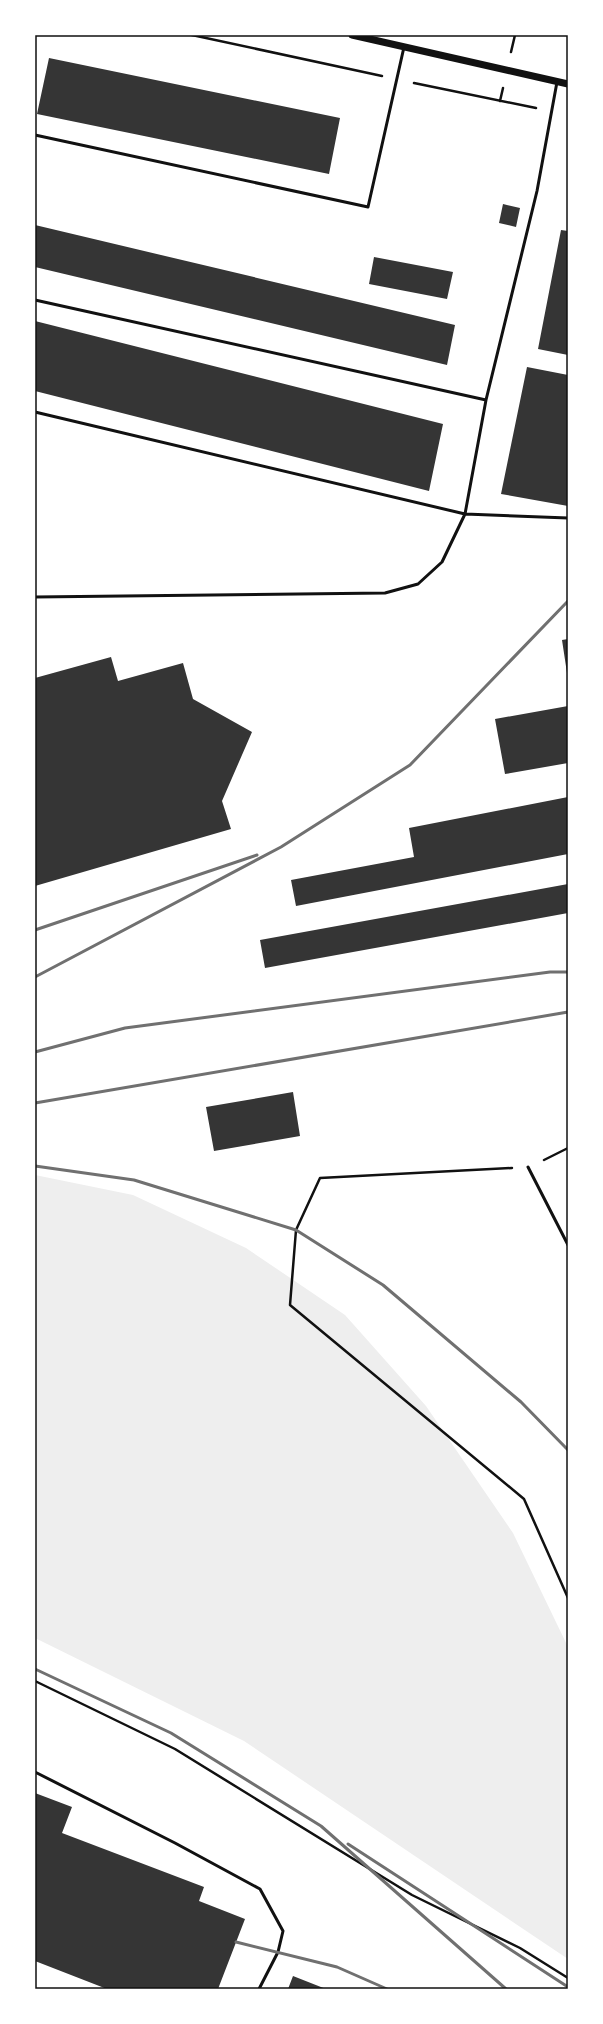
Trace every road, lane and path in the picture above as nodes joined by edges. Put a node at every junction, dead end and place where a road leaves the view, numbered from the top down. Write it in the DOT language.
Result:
graph roads {
  1 [pos="352,35"];
  2 [pos="404,47"];
  3 [pos="557,82"];
  4 [pos="568,84"];
  5 [pos="35,135"];
  6 [pos="35,300"];
  7 [pos="486,400"];
  8 [pos="35,412"];
  9 [pos="465,514"];
  10 [pos="568,518"];
  11 [pos="35,597"];
  12 [pos="568,1148"];
  13 [pos="528,1167"];
  14 [pos="568,1245"];
  15 [pos="568,1598"];
  16 [pos="35,1681"];
  17 [pos="35,1772"];
  18 [pos="568,1978"];
  19 [pos="259,1989"];
  1 -- 2 [label="street"];
  2 -- 3 [label="street"];
  2 -- 5 [label="lane"];
  3 -- 4 [label="street"];
  3 -- 7 [label="lane"];
  6 -- 7 [label="lane"];
  7 -- 9 [label="lane"];
  8 -- 9 [label="lane"];
  9 -- 10 [label="lane"];
  9 -- 11 [label="lane"];
  12 -- 13 [label="path"];
  13 -- 14 [label="lane"];
  13 -- 15 [label="path"];
  16 -- 18 [label="path"];
  17 -- 19 [label="lane"];
}
